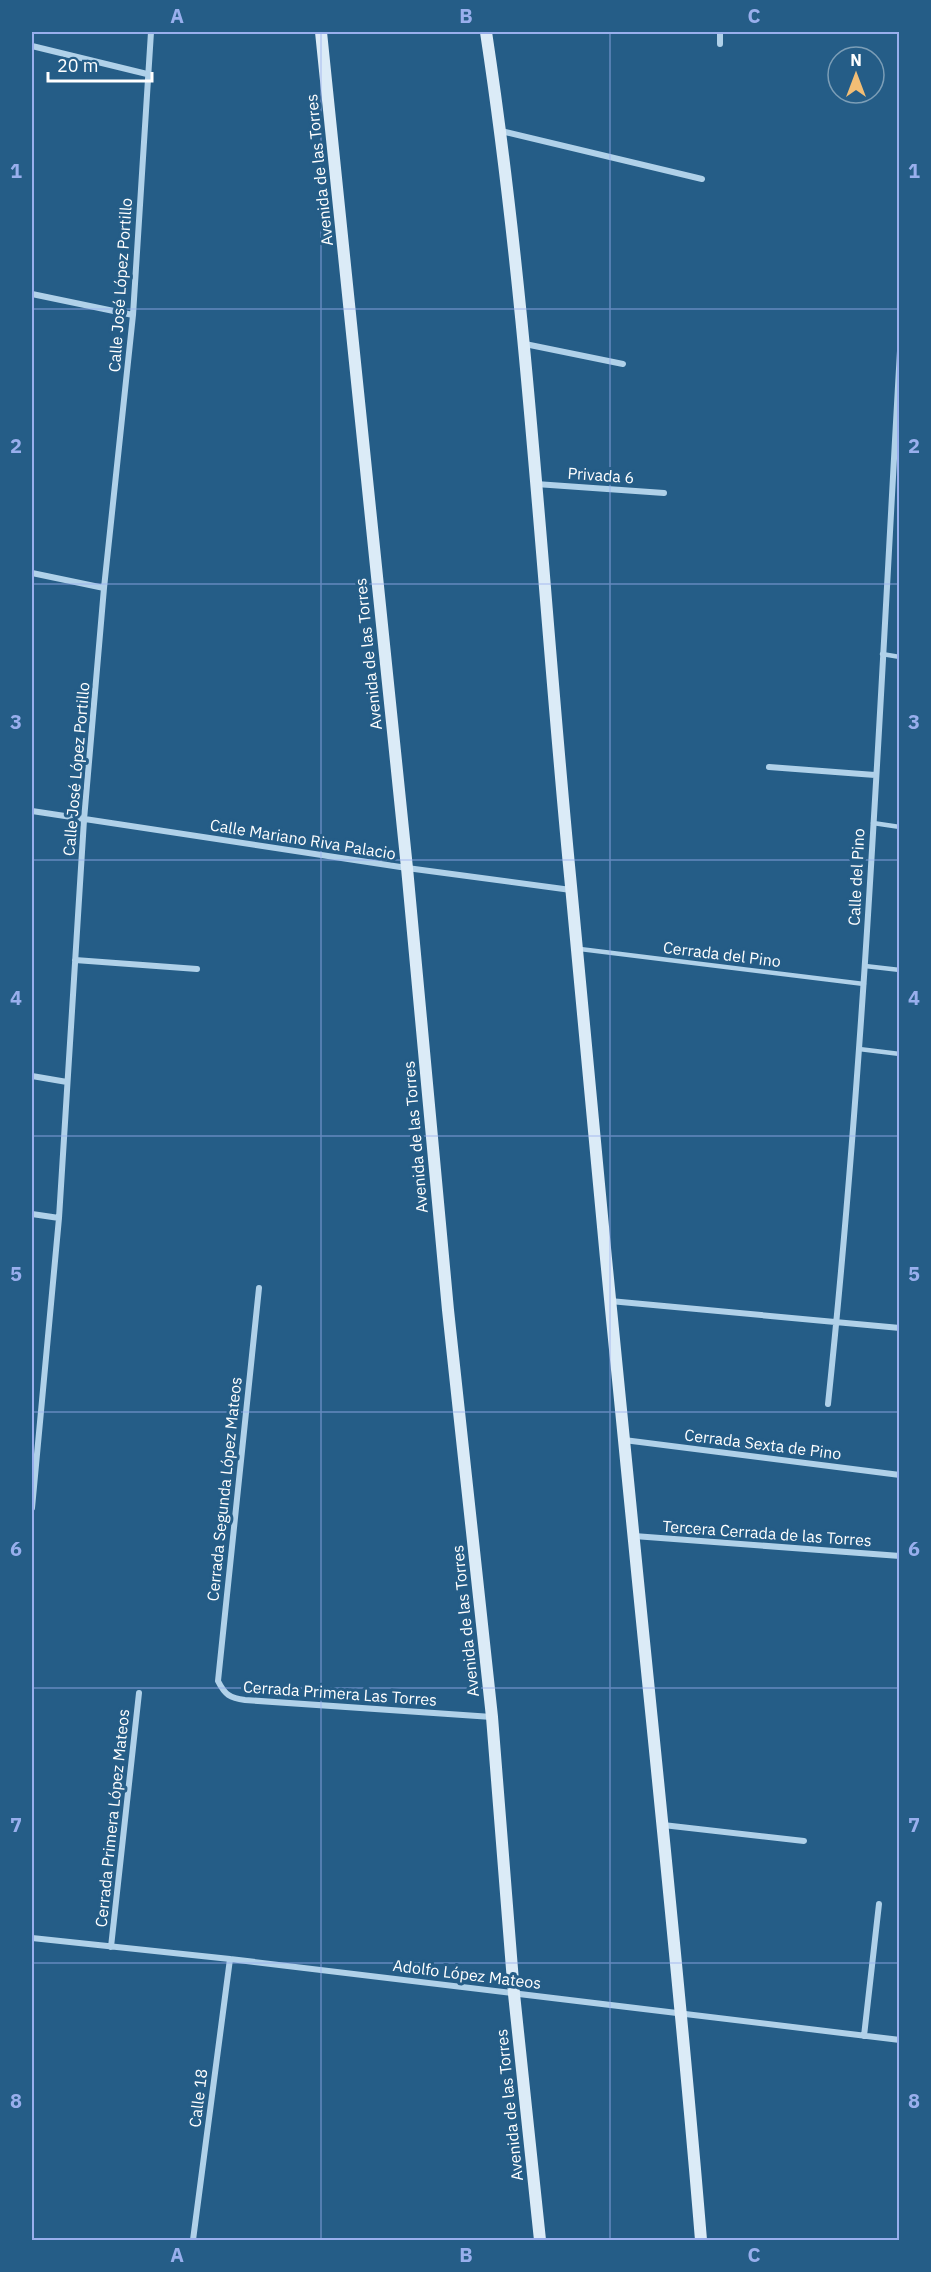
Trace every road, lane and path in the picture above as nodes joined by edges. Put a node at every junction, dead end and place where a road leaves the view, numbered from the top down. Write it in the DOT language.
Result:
graph roads {
  1 [pos="151,32"];
  2 [pos="321,32"];
  3 [pos="486,32"];
  4 [pos="720,32"];
  5 [pos="720,44"];
  6 [pos="32,46"];
  7 [pos="147,74"];
  8 [pos="501,132"];
  9 [pos="702,179"];
  10 [pos="32,294"];
  11 [pos="133,315"];
  12 [pos="525,344"];
  13 [pos="900,351"];
  14 [pos="623,364"];
  15 [pos="536,484"];
  16 [pos="664,493"];
  17 [pos="891,502"];
  18 [pos="900,504"];
  19 [pos="32,573"];
  20 [pos="104,588"];
  21 [pos="882,654"];
  22 [pos="900,657"];
  23 [pos="769,767"];
  24 [pos="875,775"];
  25 [pos="32,811"];
  26 [pos="84,820"];
  27 [pos="873,823"];
  28 [pos="900,827"];
  29 [pos="407,868"];
  30 [pos="571,890"];
  31 [pos="577,949"];
  32 [pos="75,960"];
  33 [pos="865,966"];
  34 [pos="197,969"];
  35 [pos="900,970"];
  36 [pos="864,984"];
  37 [pos="859,1049"];
  38 [pos="900,1054"];
  39 [pos="32,1076"];
  40 [pos="67,1082"];
  41 [pos="32,1214"];
  42 [pos="59,1218"];
  43 [pos="259,1288"];
  44 [pos="610,1301"];
  45 [pos="837,1322"];
  46 [pos="900,1328"];
  47 [pos="828,1404"];
  48 [pos="624,1440"];
  49 [pos="900,1475"];
  50 [pos="32,1490"];
  51 [pos="32,1509"];
  52 [pos="633,1536"];
  53 [pos="900,1556"];
  54 [pos="139,1693"];
  55 [pos="224,1693"];
  56 [pos="492,1717"];
  57 [pos="663,1825"];
  58 [pos="804,1841"];
  59 [pos="879,1904"];
  60 [pos="32,1938"];
  61 [pos="111,1947"];
  62 [pos="230,1959"];
  63 [pos="514,1994"];
  64 [pos="682,2014"];
  65 [pos="864,2036"];
  66 [pos="900,2040"];
  67 [pos="193,2241"];
  68 [pos="540,2241"];
  69 [pos="701,2241"];
  1 -- 7 [label="street, Calle José López Portillo"];
  2 -- 29 [label="main road, Avenida de las Torres"];
  3 -- 8 [label="main road"];
  4 -- 5 [label="street"];
  6 -- 7 [label="street"];
  7 -- 11 [label="street, Calle José López Portillo"];
  8 -- 9 [label="street"];
  8 -- 12 [label="main road"];
  10 -- 11 [label="street"];
  11 -- 20 [label="street, Calle José López Portillo"];
  12 -- 14 [label="street"];
  12 -- 15 [label="main road"];
  13 -- 17 [label="street, Calle del Pino"];
  15 -- 16 [label="street, Privada 6"];
  15 -- 30 [label="main road"];
  17 -- 18 [label="street"];
  17 -- 21 [label="street, Calle del Pino"];
  19 -- 20 [label="street"];
  20 -- 26 [label="street, Calle José López Portillo"];
  21 -- 22 [label="lane"];
  21 -- 24 [label="street, Calle del Pino"];
  23 -- 24 [label="street"];
  24 -- 27 [label="street, Calle del Pino"];
  25 -- 26 [label="street, Calle Mariano Riva Palacio"];
  26 -- 29 [label="street, Calle Mariano Riva Palacio"];
  26 -- 32 [label="street, Calle José López Portillo"];
  27 -- 28 [label="lane"];
  27 -- 33 [label="street, Calle del Pino"];
  29 -- 30 [label="street, Calle Mariano Riva Palacio"];
  29 -- 56 [label="main road, Avenida de las Torres"];
  30 -- 31 [label="main road"];
  31 -- 36 [label="lane, Cerrada del Pino"];
  31 -- 44 [label="main road"];
  32 -- 34 [label="street"];
  32 -- 40 [label="street, Calle José López Portillo"];
  33 -- 35 [label="lane"];
  33 -- 36 [label="street, Calle del Pino"];
  36 -- 37 [label="street, Calle del Pino"];
  37 -- 38 [label="lane"];
  37 -- 45 [label="street, Calle del Pino"];
  39 -- 40 [label="street"];
  40 -- 42 [label="street, Calle José López Portillo"];
  41 -- 42 [label="street"];
  42 -- 50 [label="street, Calle José López Portillo"];
  43 -- 55 [label="street, Cerrada Segunda López Mateos"];
  44 -- 45 [label="street"];
  44 -- 48 [label="main road"];
  45 -- 46 [label="street"];
  45 -- 47 [label="street, Calle del Pino"];
  48 -- 49 [label="street, Cerrada Sexta de Pino"];
  48 -- 52 [label="main road"];
  50 -- 51 [label="street, Calle José López Portillo"];
  52 -- 53 [label="street, Tercera Cerrada de las Torres"];
  52 -- 57 [label="main road"];
  54 -- 61 [label="street, Cerrada Primera López Mateos"];
  55 -- 56 [label="street, Cerrada Primera Las Torres"];
  56 -- 63 [label="main road, Avenida de las Torres"];
  57 -- 58 [label="street"];
  57 -- 64 [label="main road"];
  59 -- 65 [label="street"];
  60 -- 61 [label="street, Adolfo López Mateos"];
  61 -- 62 [label="street, Adolfo López Mateos"];
  62 -- 63 [label="street, Adolfo López Mateos"];
  62 -- 67 [label="street, Calle 18"];
  63 -- 64 [label="street, Adolfo López Mateos"];
  63 -- 68 [label="main road, Avenida de las Torres"];
  64 -- 65 [label="street, Adolfo López Mateos"];
  64 -- 69 [label="main road"];
  65 -- 66 [label="street, Adolfo López Mateos"];
}
